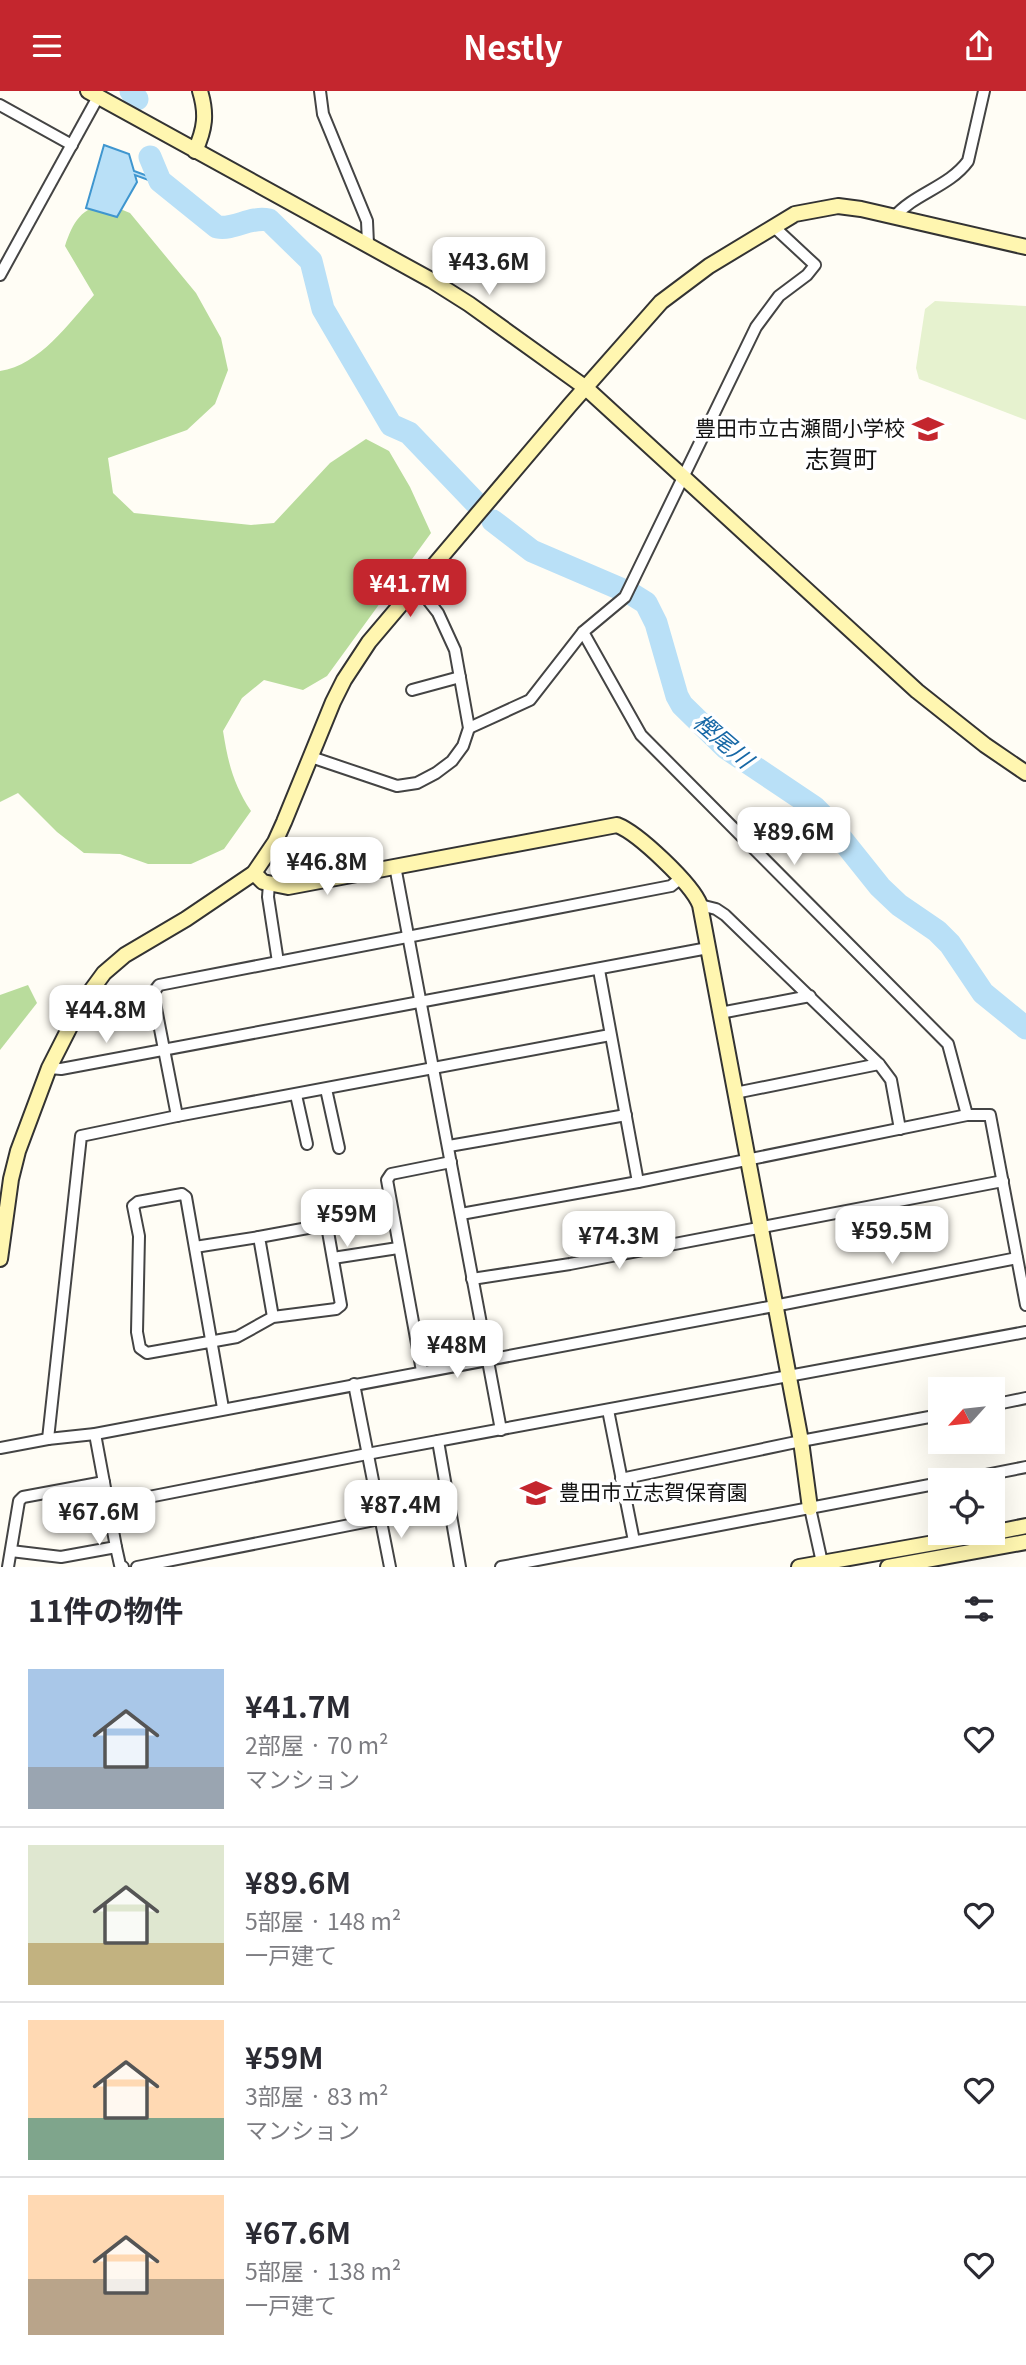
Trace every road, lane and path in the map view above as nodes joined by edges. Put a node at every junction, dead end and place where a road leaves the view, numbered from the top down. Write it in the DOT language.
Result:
graph roads {
  1 [pos="200,91"];
  2 [pos="320,91"];
  3 [pos="984,91"];
  4 [pos="93,94"];
  5 [pos="1,108"];
  6 [pos="72,145"];
  7 [pos="195,151"];
  8 [pos="894,217"];
  9 [pos="772,226"];
  10 [pos="368,244"];
  11 [pos="1026,247"];
  12 [pos="0,275"];
  13 [pos="586,388"];
  14 [pos="682,477"];
  15 [pos="416,585"];
  16 [pos="583,632"];
  17 [pos="460,677"];
  18 [pos="412,690"];
  19 [pos="469,728"];
  20 [pos="311,757"];
  21 [pos="1026,773"];
  22 [pos="395,866"];
  23 [pos="254,873"];
  24 [pos="681,878"];
  25 [pos="270,884"];
  26 [pos="700,905"];
  27 [pos="409,937"];
  28 [pos="708,948"];
  29 [pos="278,962"];
  30 [pos="598,970"];
  31 [pos="810,996"];
  32 [pos="421,1003"];
  33 [pos="720,1013"];
  34 [pos="610,1035"];
  35 [pos="164,1050"];
  36 [pos="880,1064"];
  37 [pos="49,1068"];
  38 [pos="433,1068"];
  39 [pos="326,1089"];
  40 [pos="735,1093"];
  41 [pos="296,1095"];
  42 [pos="626,1115"];
  43 [pos="967,1115"];
  44 [pos="177,1116"];
  45 [pos="900,1129"];
  46 [pos="307,1144"];
  47 [pos="449,1146"];
  48 [pos="340,1148"];
  49 [pos="748,1158"];
  50 [pos="451,1162"];
  51 [pos="1003,1181"];
  52 [pos="638,1182"];
  53 [pos="461,1214"];
  54 [pos="760,1226"];
  55 [pos="259,1237"];
  56 [pos="195,1247"];
  57 [pos="398,1248"];
  58 [pos="333,1258"];
  59 [pos="1017,1258"];
  60 [pos="0,1259"];
  61 [pos="472,1279"];
  62 [pos="1026,1305"];
  63 [pos="774,1306"];
  64 [pos="273,1317"];
  65 [pos="1026,1332"];
  66 [pos="212,1342"];
  67 [pos="486,1359"];
  68 [pos="422,1371"];
  69 [pos="788,1375"];
  70 [pos="354,1384"];
  71 [pos="1026,1398"];
  72 [pos="1005,1402"];
  73 [pos="223,1408"];
  74 [pos="608,1410"];
  75 [pos="928,1417"];
  76 [pos="501,1430"];
  77 [pos="95,1434"];
  78 [pos="48,1439"];
  79 [pos="438,1441"];
  80 [pos="800,1441"];
  81 [pos="0,1448"];
  82 [pos="368,1454"];
  83 [pos="1026,1467"];
  84 [pos="1005,1471"];
  85 [pos="621,1479"];
  86 [pos="104,1482"];
  87 [pos="928,1485"];
  88 [pos="108,1505"];
  89 [pos="810,1508"];
  90 [pos="380,1520"];
  91 [pos="1026,1527"];
  92 [pos="1005,1531"];
  93 [pos="634,1541"];
  94 [pos="1026,1542"];
  95 [pos="928,1545"];
  96 [pos="116,1547"];
  97 [pos="11,1551"];
  98 [pos="69,1561"];
  99 [pos="186,1563"];
  100 [pos="822,1565"];
  101 [pos="8,1567"];
  102 [pos="123,1567"];
  103 [pos="137,1567"];
  104 [pos="390,1567"];
  105 [pos="460,1567"];
  106 [pos="500,1567"];
  107 [pos="799,1567"];
  108 [pos="888,1567"];
  1 -- 7 [label="street"];
  2 -- 10 [label="street"];
  3 -- 8 [label="street"];
  4 -- 6 [label="street"];
  4 -- 7 [label="street"];
  5 -- 6 [label="street"];
  6 -- 12 [label="street"];
  7 -- 10 [label="street"];
  8 -- 9 [label="street"];
  8 -- 11 [label="street"];
  9 -- 13 [label="street"];
  9 -- 14 [label="street"];
  10 -- 13 [label="street"];
  13 -- 14 [label="street"];
  13 -- 15 [label="street"];
  14 -- 16 [label="street"];
  14 -- 21 [label="street"];
  15 -- 17 [label="street"];
  15 -- 20 [label="street"];
  16 -- 19 [label="street"];
  16 -- 43 [label="street"];
  17 -- 18 [label="street"];
  17 -- 19 [label="street"];
  19 -- 20 [label="street"];
  20 -- 23 [label="street"];
  22 -- 24 [label="street"];
  22 -- 25 [label="street"];
  22 -- 27 [label="street"];
  23 -- 25 [label="street"];
  23 -- 37 [label="street"];
  24 -- 26 [label="street"];
  24 -- 27 [label="street"];
  25 -- 29 [label="street"];
  26 -- 28 [label="street"];
  26 -- 31 [label="street"];
  27 -- 29 [label="street"];
  27 -- 32 [label="street"];
  28 -- 30 [label="street"];
  28 -- 33 [label="street"];
  29 -- 35 [label="street"];
  30 -- 32 [label="street"];
  30 -- 34 [label="street"];
  31 -- 33 [label="street"];
  31 -- 36 [label="street"];
  32 -- 35 [label="street"];
  32 -- 38 [label="street"];
  33 -- 40 [label="street"];
  34 -- 38 [label="street"];
  34 -- 42 [label="street"];
  35 -- 37 [label="street"];
  35 -- 44 [label="street"];
  36 -- 40 [label="street"];
  36 -- 45 [label="street"];
  37 -- 60 [label="street"];
  38 -- 39 [label="street"];
  38 -- 47 [label="street"];
  39 -- 41 [label="street"];
  39 -- 48 [label="street"];
  40 -- 49 [label="street"];
  41 -- 44 [label="street"];
  41 -- 46 [label="street"];
  42 -- 47 [label="street"];
  42 -- 52 [label="street"];
  43 -- 45 [label="street"];
  43 -- 51 [label="street"];
  44 -- 78 [label="street"];
  45 -- 49 [label="street"];
  47 -- 50 [label="street"];
  49 -- 52 [label="street"];
  49 -- 54 [label="street"];
  50 -- 53 [label="street"];
  50 -- 57 [label="street"];
  51 -- 54 [label="street"];
  51 -- 59 [label="street"];
  52 -- 53 [label="street"];
  53 -- 61 [label="street"];
  54 -- 61 [label="street"];
  54 -- 63 [label="street"];
  55 -- 56 [label="street"];
  55 -- 58 [label="street"];
  55 -- 64 [label="street"];
  56 -- 66 [label="street"];
  56 -- 66 [label="street"];
  57 -- 58 [label="street"];
  57 -- 68 [label="street"];
  58 -- 64 [label="street"];
  59 -- 62 [label="street"];
  59 -- 63 [label="street"];
  61 -- 67 [label="street"];
  63 -- 67 [label="street"];
  63 -- 69 [label="street"];
  64 -- 66 [label="street"];
  65 -- 69 [label="street"];
  66 -- 73 [label="street"];
  67 -- 68 [label="street"];
  67 -- 76 [label="street"];
  68 -- 70 [label="street"];
  69 -- 74 [label="street"];
  69 -- 80 [label="street"];
  70 -- 73 [label="street"];
  70 -- 82 [label="street"];
  71 -- 72 [label="street"];
  73 -- 77 [label="street"];
  74 -- 76 [label="street"];
  74 -- 85 [label="street"];
  75 -- 80 [label="street"];
  76 -- 79 [label="street"];
  77 -- 78 [label="street"];
  77 -- 86 [label="street"];
  78 -- 81 [label="street"];
  79 -- 82 [label="street"];
  79 -- 105 [label="street"];
  80 -- 85 [label="street"];
  80 -- 89 [label="street"];
  82 -- 88 [label="street"];
  82 -- 90 [label="street"];
  83 -- 84 [label="street"];
  85 -- 93 [label="street"];
  86 -- 88 [label="street"];
  86 -- 97 [label="street"];
  87 -- 89 [label="street"];
  88 -- 96 [label="street"];
  89 -- 93 [label="street"];
  89 -- 100 [label="street"];
  90 -- 99 [label="street"];
  90 -- 104 [label="street"];
  91 -- 92 [label="street"];
  93 -- 106 [label="street"];
  94 -- 108 [label="street"];
  95 -- 100 [label="street"];
  96 -- 98 [label="street"];
  96 -- 102 [label="street"];
  97 -- 98 [label="street"];
  97 -- 101 [label="street"];
  99 -- 103 [label="street"];
  100 -- 107 [label="street"];
}
